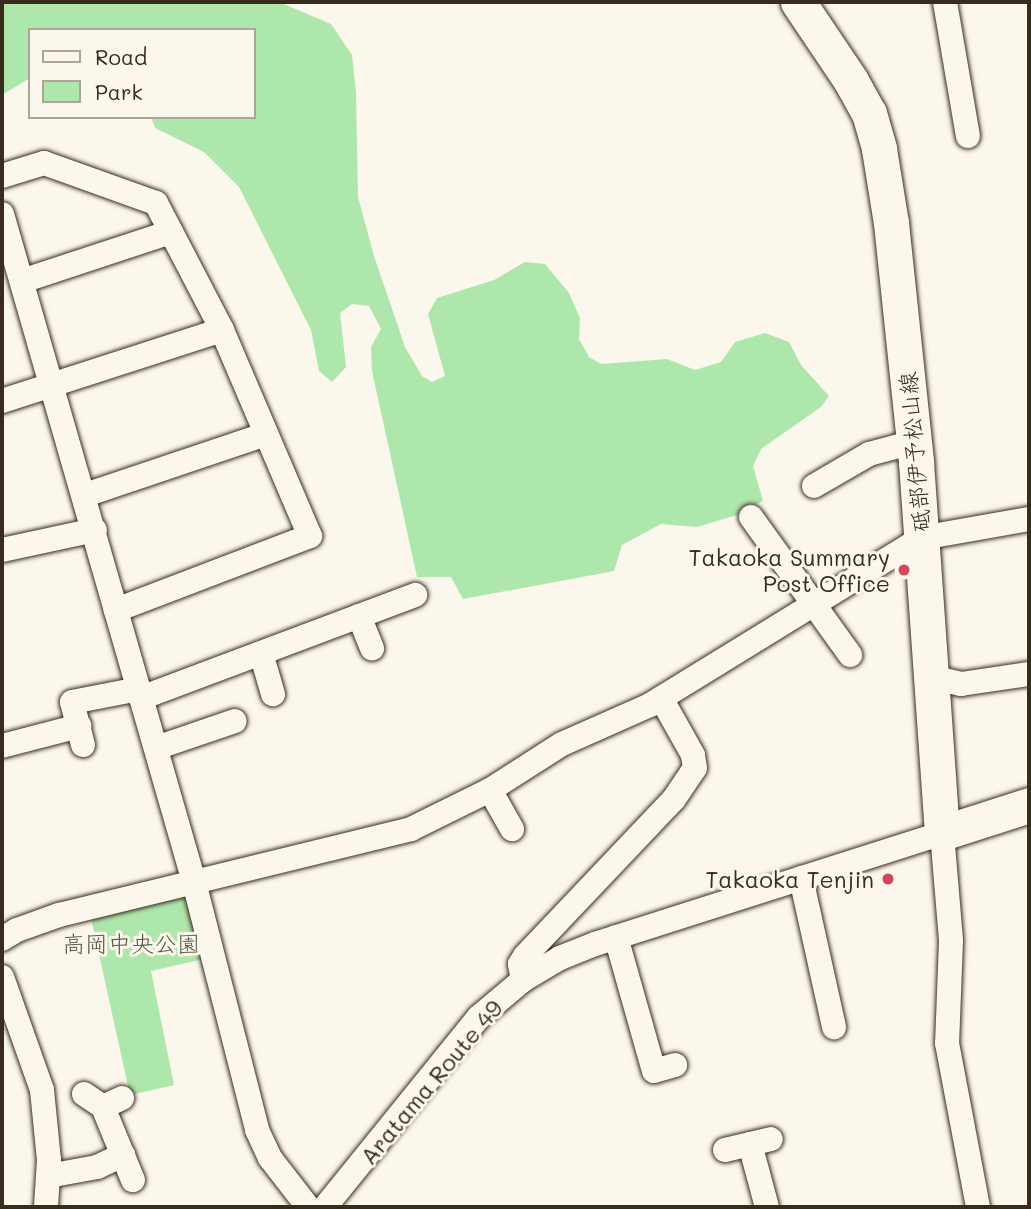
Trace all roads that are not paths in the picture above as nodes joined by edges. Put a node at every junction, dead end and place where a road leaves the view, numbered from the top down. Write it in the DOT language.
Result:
graph roads {
  1 [pos="798,2"];
  2 [pos="944,2"];
  3 [pos="968,136"];
  4 [pos="2,176"];
  5 [pos="2,214"];
  6 [pos="171,232"];
  7 [pos="22,281"];
  8 [pos="222,331"];
  9 [pos="53,386"];
  10 [pos="2,401"];
  11 [pos="266,434"];
  12 [pos="914,442"];
  13 [pos="814,486"];
  14 [pos="85,495"];
  15 [pos="751,517"];
  16 [pos="1029,519"];
  17 [pos="95,530"];
  18 [pos="921,538"];
  19 [pos="2,550"];
  20 [pos="415,595"];
  21 [pos="814,603"];
  22 [pos="116,610"];
  23 [pos="359,616"];
  24 [pos="372,649"];
  25 [pos="261,653"];
  26 [pos="850,655"];
  27 [pos="1029,674"];
  28 [pos="931,677"];
  29 [pos="140,693"];
  30 [pos="274,694"];
  31 [pos="661,698"];
  32 [pos="235,721"];
  33 [pos="2,746"];
  34 [pos="156,748"];
  35 [pos="490,790"];
  36 [pos="1029,805"];
  37 [pos="512,829"];
  38 [pos="942,833"];
  39 [pos="801,878"];
  40 [pos="194,882"];
  41 [pos="616,937"];
  42 [pos="2,939"];
  43 [pos="2,977"];
  44 [pos="523,980"];
  45 [pos="835,1027"];
  46 [pos="675,1065"];
  47 [pos="103,1099"];
  48 [pos="725,1150"];
  49 [pos="123,1155"];
  50 [pos="48,1176"];
  51 [pos="133,1180"];
  52 [pos="46,1207"];
  53 [pos="308,1207"];
  54 [pos="325,1207"];
  55 [pos="766,1207"];
  56 [pos="978,1207"];
  1 -- 12 [label="main road, 砥部伊予松山線"];
  2 -- 3 [label="street"];
  4 -- 6 [label="street"];
  5 -- 7 [label="street"];
  6 -- 7 [label="street"];
  6 -- 8 [label="street"];
  7 -- 9 [label="street"];
  8 -- 9 [label="street"];
  8 -- 11 [label="street"];
  9 -- 10 [label="street"];
  9 -- 14 [label="street"];
  11 -- 14 [label="street"];
  11 -- 22 [label="street"];
  12 -- 13 [label="street"];
  12 -- 18 [label="main road, 砥部伊予松山線"];
  14 -- 17 [label="street"];
  15 -- 21 [label="street"];
  16 -- 18 [label="street"];
  17 -- 19 [label="street"];
  17 -- 22 [label="street"];
  18 -- 21 [label="street"];
  18 -- 28 [label="main road, 砥部伊予松山線"];
  20 -- 23 [label="street"];
  21 -- 26 [label="street"];
  21 -- 31 [label="street"];
  22 -- 29 [label="street"];
  23 -- 24 [label="street"];
  23 -- 25 [label="street"];
  25 -- 29 [label="street"];
  25 -- 30 [label="street"];
  27 -- 28 [label="street"];
  28 -- 38 [label="main road, 砥部伊予松山線"];
  29 -- 33 [label="street"];
  29 -- 34 [label="street"];
  31 -- 35 [label="street"];
  31 -- 44 [label="street"];
  32 -- 34 [label="street"];
  34 -- 40 [label="street"];
  35 -- 37 [label="street"];
  35 -- 40 [label="street"];
  36 -- 38 [label="main road"];
  38 -- 39 [label="street, Aratama Route 49"];
  38 -- 56 [label="street"];
  39 -- 41 [label="street, Aratama Route 49"];
  39 -- 45 [label="street"];
  40 -- 42 [label="street"];
  40 -- 53 [label="street"];
  41 -- 44 [label="street, Aratama Route 49"];
  41 -- 46 [label="street"];
  43 -- 50 [label="street"];
  44 -- 54 [label="street, Aratama Route 49"];
  47 -- 49 [label="street"];
  48 -- 55 [label="street"];
  49 -- 50 [label="street"];
  49 -- 51 [label="street"];
  50 -- 52 [label="street"];
}
